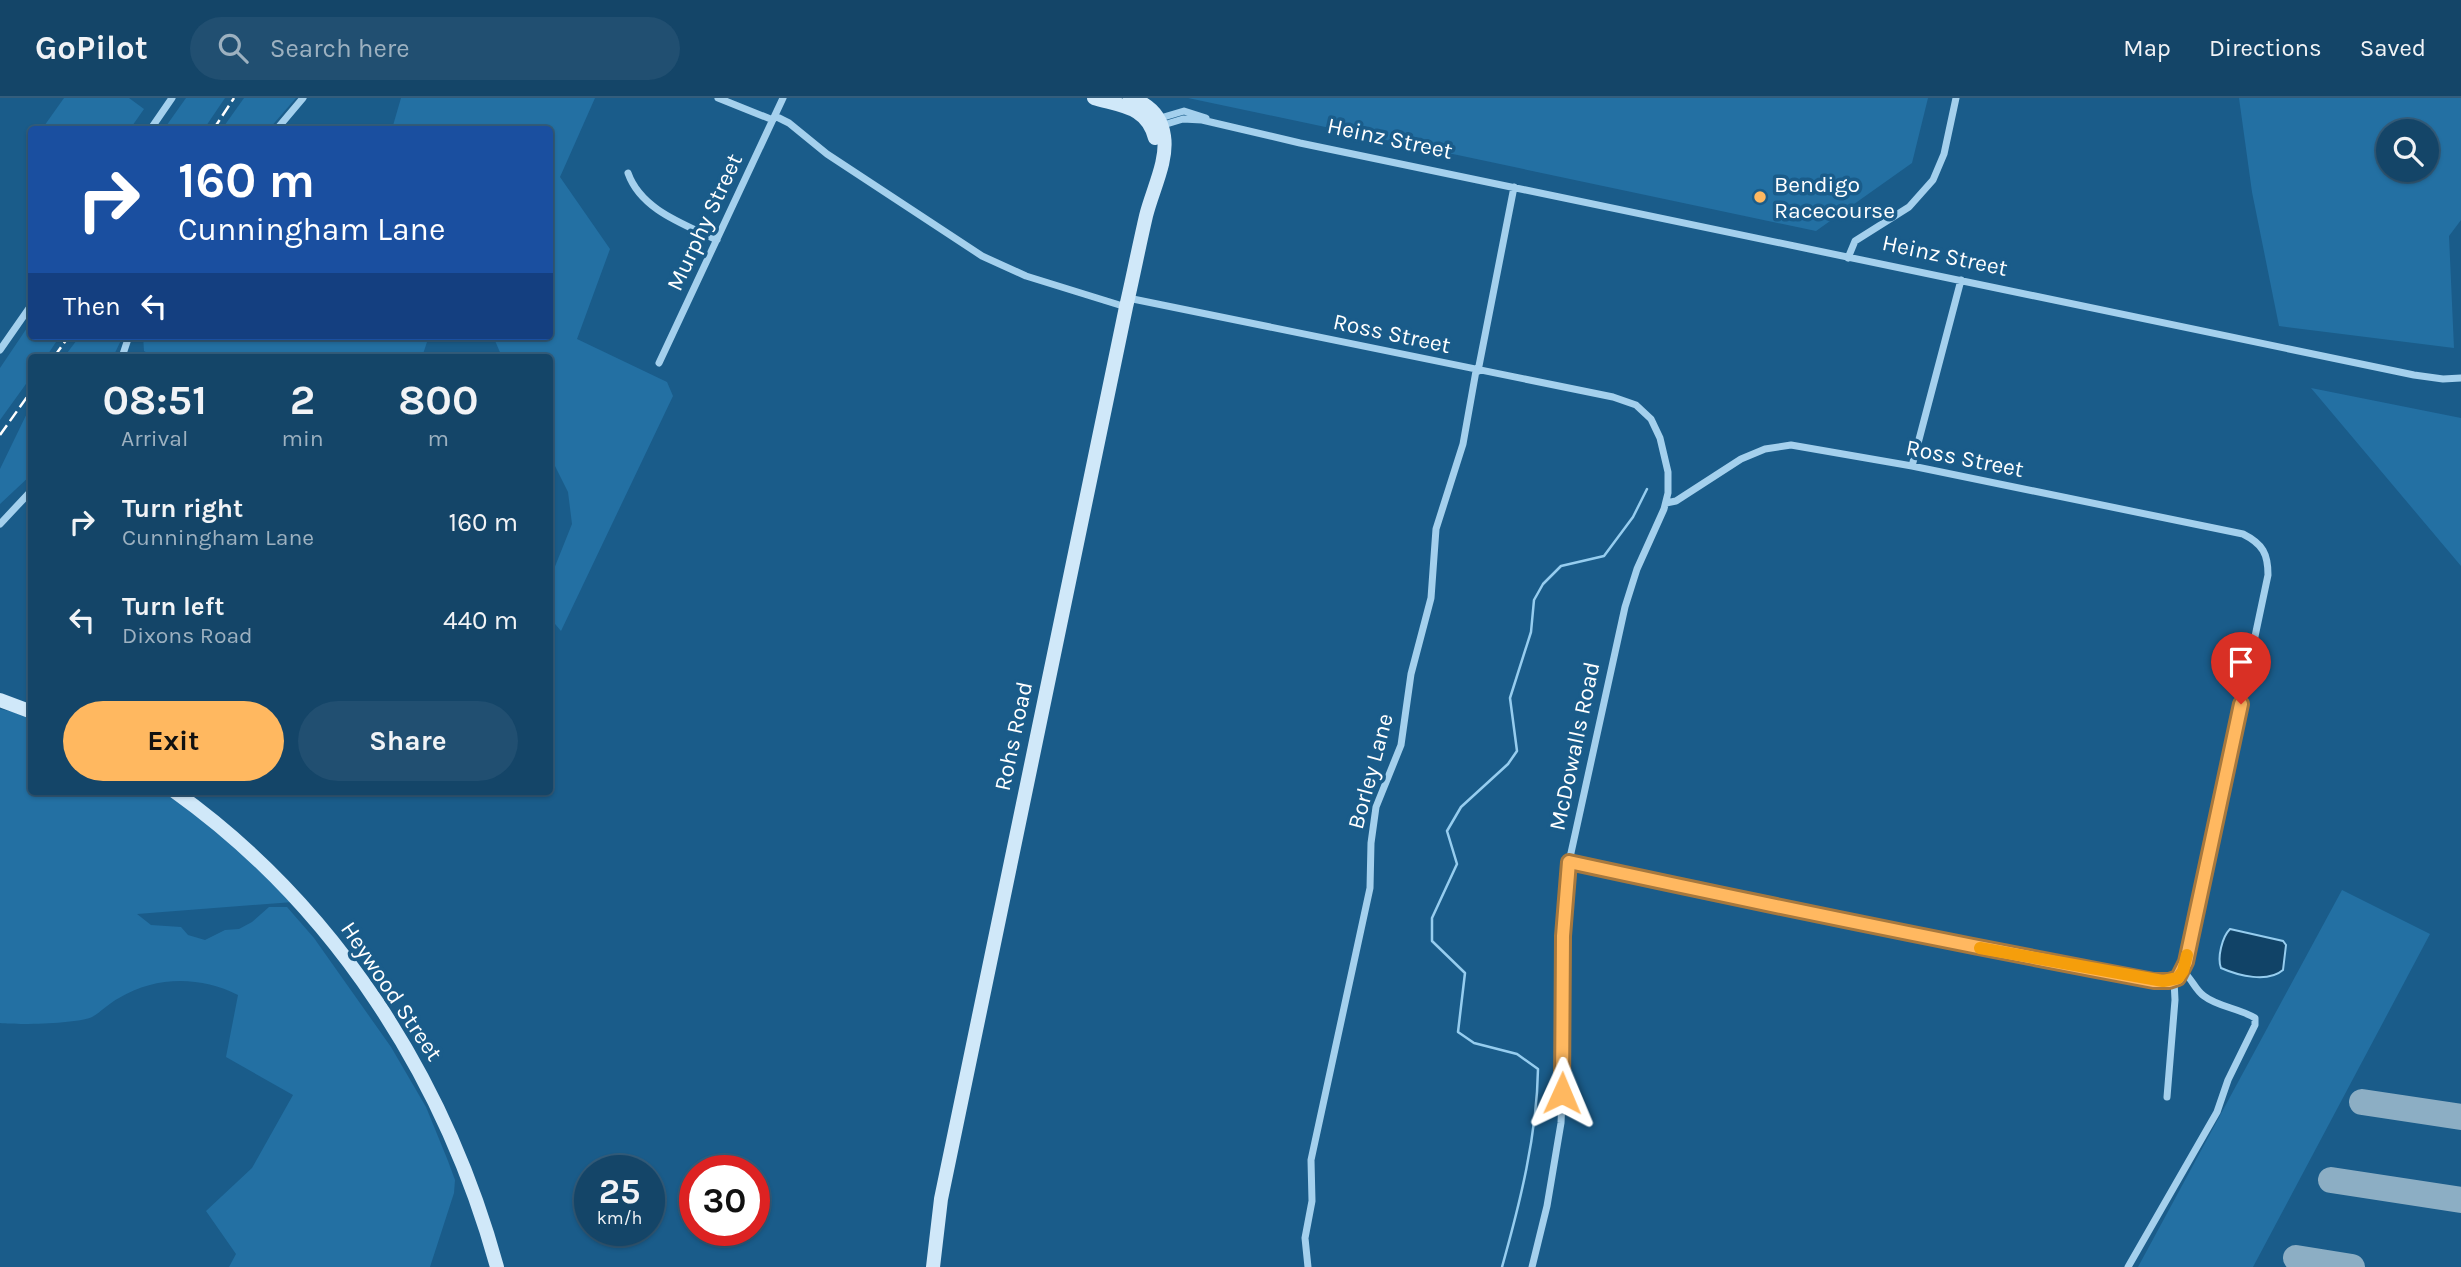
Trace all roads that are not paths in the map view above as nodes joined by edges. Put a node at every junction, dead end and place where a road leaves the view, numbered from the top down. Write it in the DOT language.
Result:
graph roads {
  1 [pos="159,98"];
  2 [pos="303,98"];
  3 [pos="718,98"];
  4 [pos="783,98"];
  5 [pos="1094,98"];
  6 [pos="1130,98"];
  7 [pos="1956,98"];
  8 [pos="169,101"];
  9 [pos="774,118"];
  10 [pos="1156,123"];
  11 [pos="153,126"];
  12 [pos="279,126"];
  13 [pos="628,173"];
  14 [pos="1514,187"];
  15 [pos="718,240"];
  16 [pos="1848,258"];
  17 [pos="1961,280"];
  18 [pos="1127,303"];
  19 [pos="28,310"];
  20 [pos="0,350"];
  21 [pos="659,363"];
  22 [pos="1477,371"];
  23 [pos="2461,378"];
  24 [pos="1646,412"];
  25 [pos="1912,466"];
  26 [pos="28,494"];
  27 [pos="1666,503"];
  28 [pos="0,524"];
  29 [pos="0,700"];
  30 [pos="28,710"];
  31 [pos="179,795"];
  32 [pos="1569,862"];
  33 [pos="2178,976"];
  34 [pos="2166,1097"];
  35 [pos="497,1267"];
  36 [pos="933,1267"];
  37 [pos="1308,1267"];
  38 [pos="1532,1267"];
  39 [pos="2128,1267"];
  1 -- 8 [label="street"];
  2 -- 12 [label="street"];
  3 -- 9 [label="street, Ross Street"];
  4 -- 9 [label="street, Murphy Street"];
  5 -- 10 [label="street"];
  6 -- 10 [label="street"];
  7 -- 16 [label="street"];
  8 -- 11 [label="street"];
  9 -- 15 [label="street, Murphy Street"];
  9 -- 18 [label="street, Ross Street"];
  10 -- 14 [label="street, Heinz Street"];
  10 -- 18 [label="street, Rohs Road"];
  13 -- 15 [label="street"];
  14 -- 16 [label="street, Heinz Street"];
  14 -- 22 [label="street, Borley Lane"];
  15 -- 21 [label="street, Murphy Street"];
  16 -- 17 [label="street, Heinz Street"];
  17 -- 23 [label="street, Heinz Street"];
  17 -- 25 [label="street"];
  18 -- 22 [label="street, Ross Street"];
  18 -- 36 [label="street, Rohs Road"];
  19 -- 20 [label="street"];
  22 -- 24 [label="street, Ross Street"];
  22 -- 37 [label="street, Borley Lane"];
  24 -- 27 [label="street, McDowalls Road"];
  25 -- 27 [label="street, Ross Street"];
  25 -- 33 [label="street, Ross Street"];
  26 -- 28 [label="street"];
  27 -- 32 [label="street, McDowalls Road"];
  29 -- 30 [label="street"];
  31 -- 35 [label="street, Heywood Street"];
  32 -- 33 [label="street"];
  32 -- 38 [label="street, McDowalls Road"];
  33 -- 34 [label="street"];
  33 -- 39 [label="street"];
}
